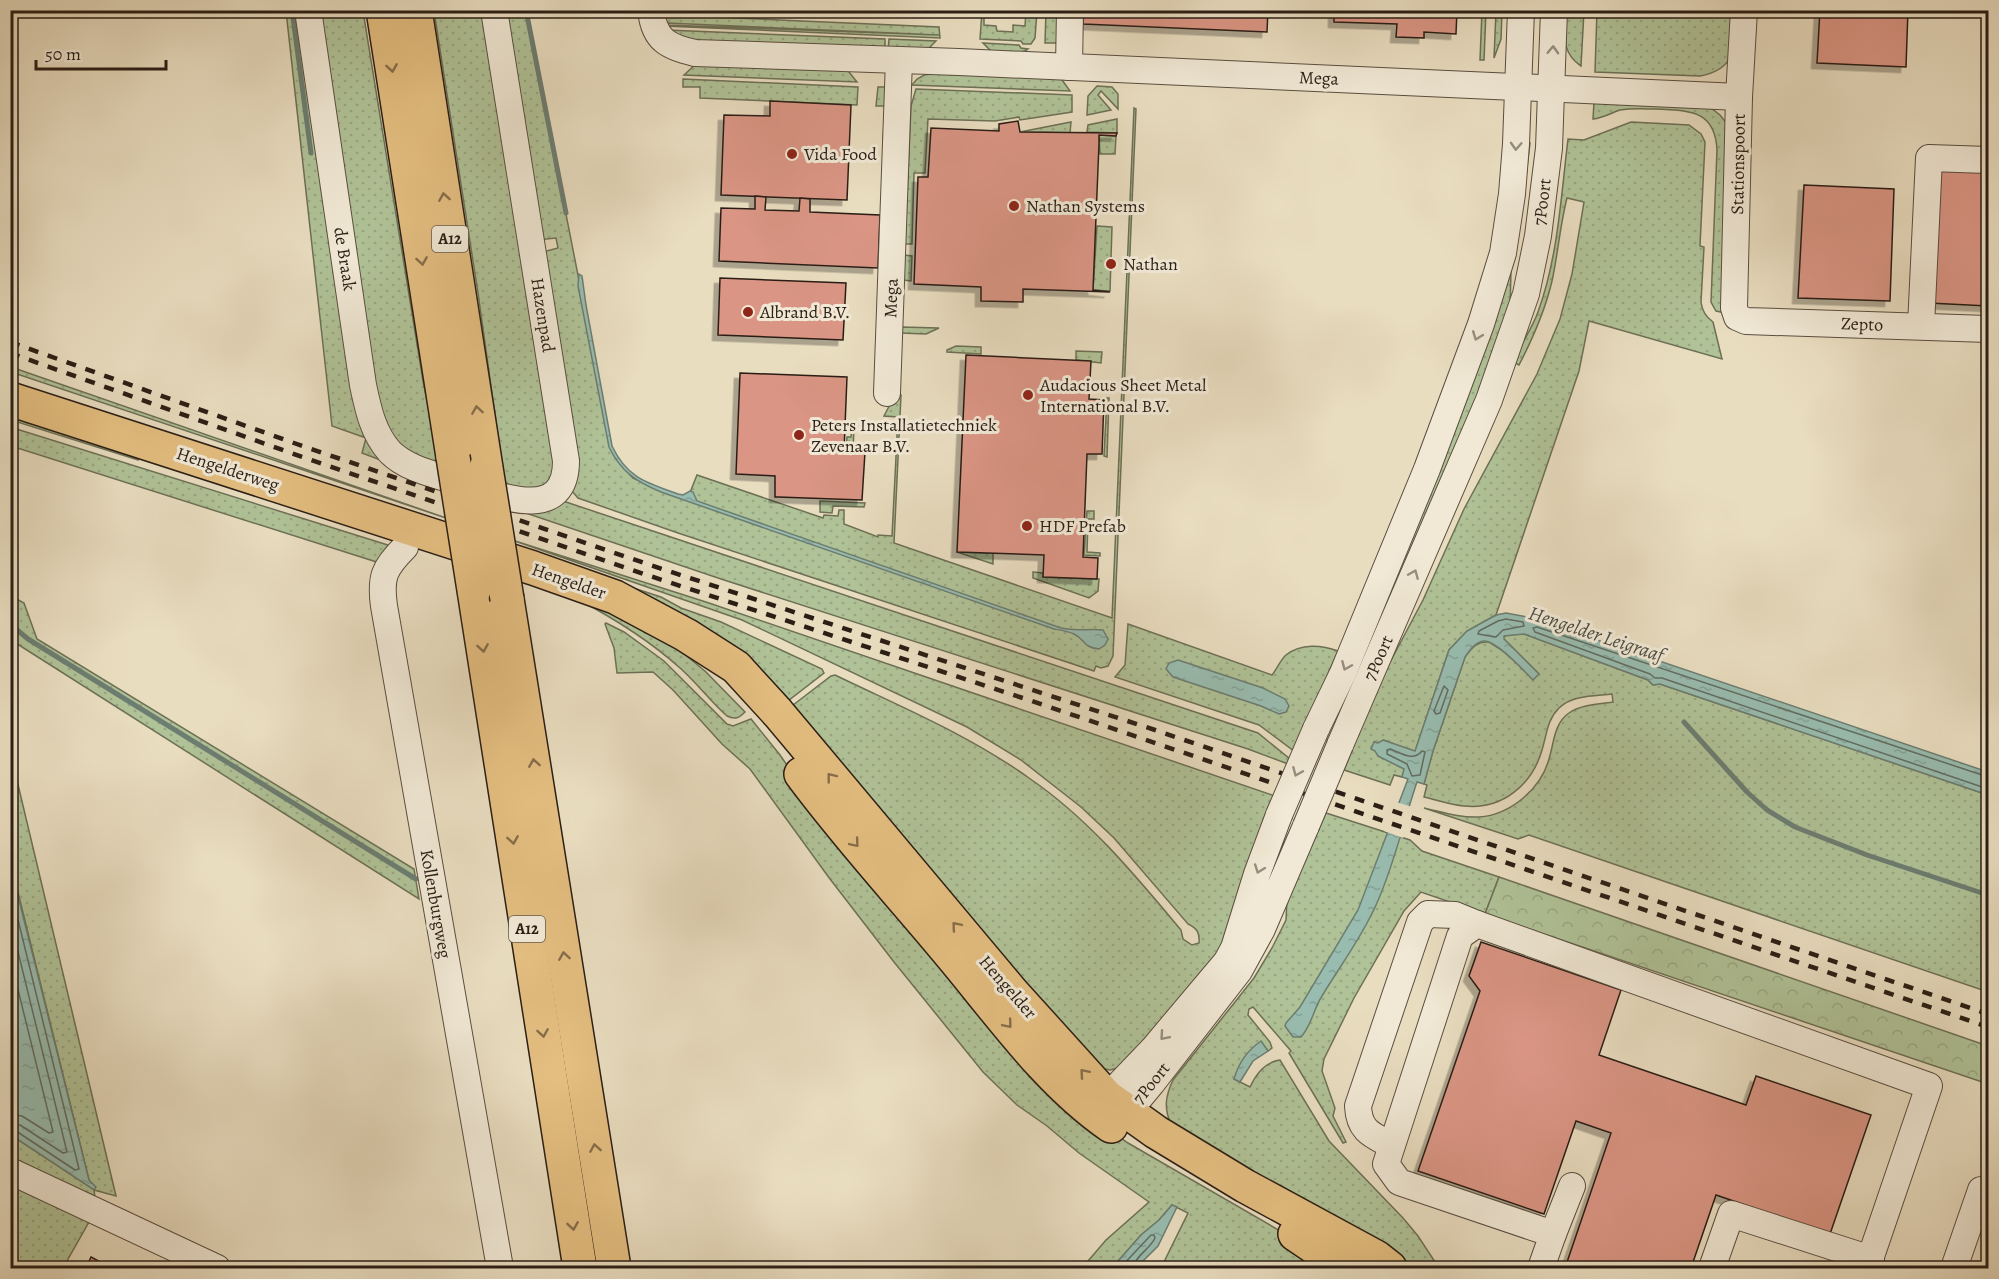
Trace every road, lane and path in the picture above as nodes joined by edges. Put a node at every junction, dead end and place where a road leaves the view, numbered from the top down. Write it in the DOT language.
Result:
graph roads {
  1 [pos="308,10"];
  2 [pos="383,10"];
  3 [pos="415,10"];
  4 [pos="494,10"];
  5 [pos="651,10"];
  6 [pos="1070,10"];
  7 [pos="1521,10"];
  8 [pos="1554,10"];
  9 [pos="1744,10"];
  10 [pos="899,60"];
  11 [pos="1069,67"];
  12 [pos="1517,87"];
  13 [pos="1551,89"];
  14 [pos="1739,97"];
  15 [pos="1989,160"];
  16 [pos="1737,316"];
  17 [pos="1921,326"];
  18 [pos="1989,329"];
  19 [pos="887,393"];
  20 [pos="10,399"];
  21 [pos="444,466"];
  22 [pos="446,540"];
  23 [pos="405,547"];
  24 [pos="1477,924"];
  25 [pos="1112,1110"];
  26 [pos="1391,1145"];
  27 [pos="10,1171"];
  28 [pos="1572,1186"];
  29 [pos="1989,1192"];
  30 [pos="1553,1234"];
  31 [pos="1383,1263"];
  32 [pos="1869,1264"];
  33 [pos="1342,1267"];
  34 [pos="217,1269"];
  35 [pos="500,1269"];
  36 [pos="580,1269"];
  37 [pos="614,1269"];
  38 [pos="1541,1269"];
  39 [pos="1712,1269"];
  40 [pos="1954,1269"];
  1 -- 21 [label="street, de Braak"];
  2 -- 21 [label="main road, A12, one-way"];
  37 -- 3 [label="main road, A12, one-way, bridge"];
  4 -- 21 [label="street, Hazenpad"];
  5 -- 10 [label="street, Mega"];
  6 -- 11 [label="street"];
  7 -- 12 [label="street, 7Poort"];
  13 -- 8 [label="street, 7Poort, one-way"];
  9 -- 14 [label="street, Stationspoort"];
  10 -- 11 [label="street, Mega"];
  10 -- 19 [label="street, Mega"];
  11 -- 12 [label="street, Mega"];
  12 -- 13 [label="street, Mega"];
  12 -- 25 [label="street, 7Poort, one-way, bridge"];
  13 -- 14 [label="street, Mega"];
  25 -- 13 [label="street, 7Poort, one-way, bridge"];
  14 -- 16 [label="street, Stationspoort"];
  15 -- 17 [label="street"];
  16 -- 17 [label="street, Zepto"];
  17 -- 18 [label="street, Zepto"];
  20 -- 22 [label="main road, Hengelderweg"];
  21 -- 36 [label="main road, A12, one-way, bridge"];
  22 -- 25 [label="main road, Hengelder"];
  23 -- 35 [label="street, Kollenburgweg"];
  24 -- 26 [label="street"];
  24 -- 26 [label="street"];
  24 -- 32 [label="street"];
  25 -- 31 [label="main road, Hengelder"];
  25 -- 33 [label="main road, Hengelder"];
  26 -- 30 [label="street"];
  27 -- 34 [label="street"];
  28 -- 30 [label="street"];
  29 -- 40 [label="street"];
  30 -- 38 [label="street"];
  31 -- 33 [label="street"];
  32 -- 39 [label="street"];
}
